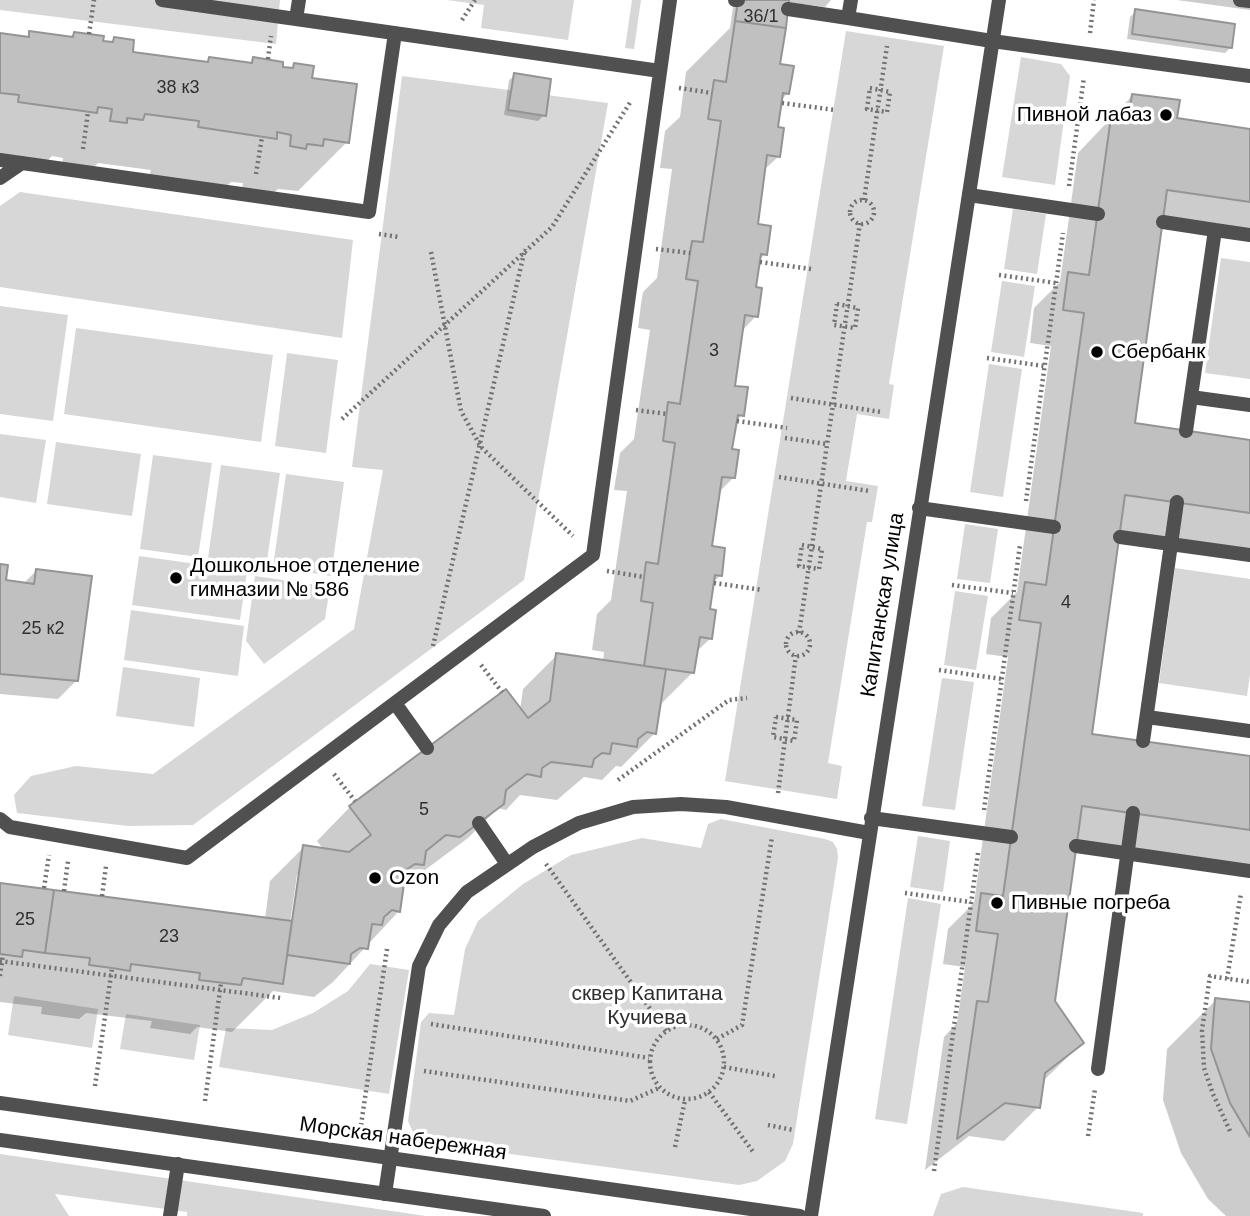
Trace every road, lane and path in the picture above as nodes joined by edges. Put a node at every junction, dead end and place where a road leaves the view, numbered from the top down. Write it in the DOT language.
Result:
graph roads {
  1 [pos="94,0"];
  2 [pos="162,0"];
  3 [pos="299,0"];
  4 [pos="670,0"];
  5 [pos="851,0"];
  6 [pos="999,0"];
  7 [pos="1094,0"];
  8 [pos="1240,0"];
  9 [pos="1250,1"];
  10 [pos="788,9"];
  11 [pos="848,18"];
  12 [pos="296,19"];
  13 [pos="890,24"];
  14 [pos="395,33"];
  15 [pos="89,34"];
  16 [pos="992,41"];
  17 [pos="1087,54"];
  18 [pos="656,75"];
  19 [pos="1250,76"];
  20 [pos="880,90"];
  21 [pos="712,93"];
  22 [pos="782,103"];
  23 [pos="835,110"];
  24 [pos="877,111"];
  25 [pos="88,112"];
  26 [pos="262,136"];
  27 [pos="0,159"];
  28 [pos="22,163"];
  29 [pos="80,171"];
  30 [pos="0,178"];
  31 [pos="254,195"];
  32 [pos="969,195"];
  33 [pos="864,200"];
  34 [pos="1066,209"];
  35 [pos="1098,214"];
  36 [pos="1163,222"];
  37 [pos="860,223"];
  38 [pos="1215,230"];
  39 [pos="1250,235"];
  40 [pos="635,246"];
  41 [pos="526,248"];
  42 [pos="431,252"];
  43 [pos="690,253"];
  44 [pos="760,262"];
  45 [pos="811,269"];
  46 [pos="999,275"];
  47 [pos="1056,283"];
  48 [pos="848,306"];
  49 [pos="443,325"];
  50 [pos="845,327"];
  51 [pos="987,358"];
  52 [pos="1044,366"];
  53 [pos="1191,397"];
  54 [pos="791,398"];
  55 [pos="833,405"];
  56 [pos="1250,405"];
  57 [pos="613,406"];
  58 [pos="881,412"];
  59 [pos="667,414"];
  60 [pos="342,419"];
  61 [pos="737,421"];
  62 [pos="787,428"];
  63 [pos="1186,431"];
  64 [pos="785,438"];
  65 [pos="827,444"];
  66 [pos="481,447"];
  67 [pos="779,477"];
  68 [pos="821,484"];
  69 [pos="869,491"];
  70 [pos="1177,502"];
  71 [pos="919,508"];
  72 [pos="1023,523"];
  73 [pos="1054,527"];
  74 [pos="1119,537"];
  75 [pos="1171,544"];
  76 [pos="812,547"];
  77 [pos="593,555"];
  78 [pos="1250,555"];
  79 [pos="809,568"];
  80 [pos="604,571"];
  81 [pos="644,577"];
  82 [pos="714,583"];
  83 [pos="952,585"];
  84 [pos="763,590"];
  85 [pos="1013,593"];
  86 [pos="799,633"];
  87 [pos="468,648"];
  88 [pos="796,655"];
  89 [pos="939,670"];
  90 [pos="1002,679"];
  91 [pos="424,681"];
  92 [pos="502,692"];
  93 [pos="747,698"];
  94 [pos="395,703"];
  95 [pos="1147,717"];
  96 [pos="787,718"];
  97 [pos="1250,731"];
  98 [pos="784,739"];
  99 [pos="1143,741"];
  100 [pos="426,748"];
  101 [pos="322,757"];
  102 [pos="618,780"];
  103 [pos="355,801"];
  104 [pos="1133,813"];
  105 [pos="775,816"];
  106 [pos="872,818"];
  107 [pos="0,819"];
  108 [pos="479,823"];
  109 [pos="869,833"];
  110 [pos="980,833"];
  111 [pos="52,835"];
  112 [pos="1012,837"];
  113 [pos="71,838"];
  114 [pos="1076,846"];
  115 [pos="534,847"];
  116 [pos="1127,853"];
  117 [pos="507,864"];
  118 [pos="1247,870"];
  119 [pos="44,888"];
  120 [pos="64,891"];
  121 [pos="905,893"];
  122 [pos="971,902"];
  123 [pos="387,948"];
  124 [pos="3,954"];
  125 [pos="1,961"];
  126 [pos="112,968"];
  127 [pos="0,976"];
  128 [pos="110,976"];
  129 [pos="1227,979"];
  130 [pos="1250,982"];
  131 [pos="221,983"];
  132 [pos="220,990"];
  133 [pos="281,998"];
  134 [pos="427,1023"];
  135 [pos="666,1031"];
  136 [pos="717,1040"];
  137 [pos="649,1058"];
  138 [pos="724,1068"];
  139 [pos="1098,1069"];
  140 [pos="420,1071"];
  141 [pos="775,1076"];
  142 [pos="95,1086"];
  143 [pos="659,1088"];
  144 [pos="709,1092"];
  145 [pos="685,1100"];
  146 [pos="205,1101"];
  147 [pos="0,1103"];
  148 [pos="361,1125"];
  149 [pos="768,1125"];
  150 [pos="793,1130"];
  151 [pos="1230,1131"];
  152 [pos="1088,1136"];
  153 [pos="0,1140"];
  154 [pos="676,1147"];
  155 [pos="754,1153"];
  156 [pos="389,1158"];
  157 [pos="178,1164"];
  158 [pos="934,1171"];
  159 [pos="385,1194"];
  160 [pos="170,1216"];
  161 [pos="544,1216"];
  162 [pos="800,1216"];
  163 [pos="811,1216"];
  1 -- 15 [label="path"];
  2 -- 12 [label="street"];
  3 -- 12 [label="street"];
  4 -- 18 [label="street"];
  5 -- 11 [label="street"];
  6 -- 16 [label="street, Капитанская улица"];
  7 -- 17 [label="path"];
  8 -- 9 [label="street"];
  10 -- 11 [label="street"];
  11 -- 13 [label="street"];
  12 -- 14 [label="street"];
  13 -- 16 [label="street"];
  13 -- 20 [label="path"];
  14 -- 18 [label="street"];
  14 -- 31 [label="street"];
  16 -- 17 [label="street"];
  16 -- 32 [label="street, Капитанская улица"];
  17 -- 19 [label="street"];
  17 -- 34 [label="path"];
  18 -- 21 [label="path"];
  18 -- 40 [label="street"];
  18 -- 41 [label="path"];
  20 -- 24 [label="path"];
  20 -- 24 [label="path"];
  20 -- 24 [label="path"];
  22 -- 23 [label="path"];
  24 -- 33 [label="path"];
  25 -- 29 [label="path"];
  26 -- 31 [label="path"];
  27 -- 28 [label="street"];
  28 -- 29 [label="street"];
  28 -- 30 [label="street"];
  29 -- 31 [label="street"];
  32 -- 34 [label="street"];
  32 -- 71 [label="street, Капитанская улица"];
  33 -- 37 [label="path"];
  33 -- 37 [label="path"];
  34 -- 35 [label="street"];
  34 -- 47 [label="path"];
  36 -- 38 [label="street"];
  37 -- 48 [label="path"];
  38 -- 39 [label="street"];
  38 -- 53 [label="street"];
  40 -- 43 [label="path"];
  40 -- 57 [label="street"];
  41 -- 49 [label="path"];
  41 -- 66 [label="path"];
  42 -- 49 [label="path"];
  44 -- 45 [label="path"];
  46 -- 47 [label="path"];
  47 -- 52 [label="path"];
  48 -- 50 [label="path"];
  48 -- 50 [label="path"];
  48 -- 50 [label="path"];
  49 -- 60 [label="path"];
  49 -- 66 [label="path"];
  50 -- 55 [label="path"];
  51 -- 52 [label="path"];
  52 -- 72 [label="path"];
  53 -- 56 [label="street"];
  53 -- 63 [label="street"];
  54 -- 55 [label="path"];
  55 -- 58 [label="path"];
  55 -- 65 [label="path"];
  57 -- 59 [label="path"];
  57 -- 77 [label="street"];
  61 -- 62 [label="path"];
  64 -- 65 [label="path"];
  65 -- 68 [label="path"];
  66 -- 77 [label="path"];
  66 -- 91 [label="path"];
  67 -- 68 [label="path"];
  68 -- 69 [label="path"];
  68 -- 76 [label="path"];
  70 -- 75 [label="street"];
  71 -- 72 [label="street"];
  71 -- 106 [label="street, Капитанская улица"];
  72 -- 73 [label="street"];
  72 -- 85 [label="path"];
  74 -- 75 [label="street"];
  75 -- 78 [label="street"];
  75 -- 95 [label="street"];
  76 -- 79 [label="path"];
  76 -- 79 [label="path"];
  76 -- 79 [label="path"];
  77 -- 87 [label="street"];
  79 -- 86 [label="path"];
  80 -- 81 [label="path"];
  82 -- 84 [label="path"];
  83 -- 85 [label="path"];
  85 -- 90 [label="path"];
  86 -- 88 [label="path"];
  86 -- 88 [label="path"];
  87 -- 91 [label="street"];
  87 -- 92 [label="path"];
  88 -- 96 [label="path"];
  89 -- 90 [label="path"];
  90 -- 110 [label="path"];
  91 -- 94 [label="street"];
  93 -- 102 [label="path"];
  94 -- 100 [label="street"];
  94 -- 101 [label="street"];
  95 -- 97 [label="street"];
  95 -- 99 [label="street"];
  96 -- 98 [label="path"];
  96 -- 98 [label="path"];
  96 -- 98 [label="path"];
  98 -- 105 [label="path"];
  101 -- 103 [label="path"];
  101 -- 113 [label="street"];
  104 -- 116 [label="street"];
  105 -- 109 [label="street"];
  105 -- 115 [label="street"];
  105 -- 136 [label="path"];
  106 -- 109 [label="street, Капитанская улица"];
  106 -- 110 [label="street"];
  107 -- 111 [label="street"];
  108 -- 117 [label="street"];
  109 -- 163 [label="street, Капитанская улица"];
  110 -- 112 [label="street"];
  110 -- 122 [label="path"];
  111 -- 113 [label="street"];
  111 -- 119 [label="path"];
  113 -- 120 [label="path"];
  114 -- 116 [label="street"];
  115 -- 117 [label="street"];
  115 -- 135 [label="path"];
  116 -- 118 [label="street"];
  116 -- 139 [label="street"];
  117 -- 156 [label="street"];
  118 -- 129 [label="path"];
  121 -- 122 [label="path"];
  122 -- 158 [label="path"];
  123 -- 148 [label="path"];
  124 -- 125 [label="path"];
  125 -- 127 [label="path"];
  125 -- 128 [label="path"];
  126 -- 128 [label="path"];
  128 -- 132 [label="path"];
  128 -- 142 [label="path"];
  129 -- 130 [label="path"];
  129 -- 151 [label="path"];
  131 -- 132 [label="path"];
  132 -- 133 [label="path"];
  132 -- 146 [label="path"];
  134 -- 137 [label="path"];
  135 -- 136 [label="path"];
  135 -- 137 [label="path"];
  136 -- 138 [label="path"];
  137 -- 143 [label="path"];
  138 -- 141 [label="path"];
  138 -- 144 [label="path"];
  139 -- 152 [label="path"];
  140 -- 143 [label="path"];
  143 -- 145 [label="path"];
  144 -- 145 [label="path"];
  144 -- 155 [label="path"];
  145 -- 154 [label="path"];
  147 -- 156 [label="street, Морская набережная"];
  149 -- 150 [label="path"];
  153 -- 157 [label="street"];
  156 -- 159 [label="street"];
  156 -- 162 [label="street, Морская набережная"];
  157 -- 159 [label="street"];
  157 -- 160 [label="street"];
  159 -- 161 [label="street"];
}
